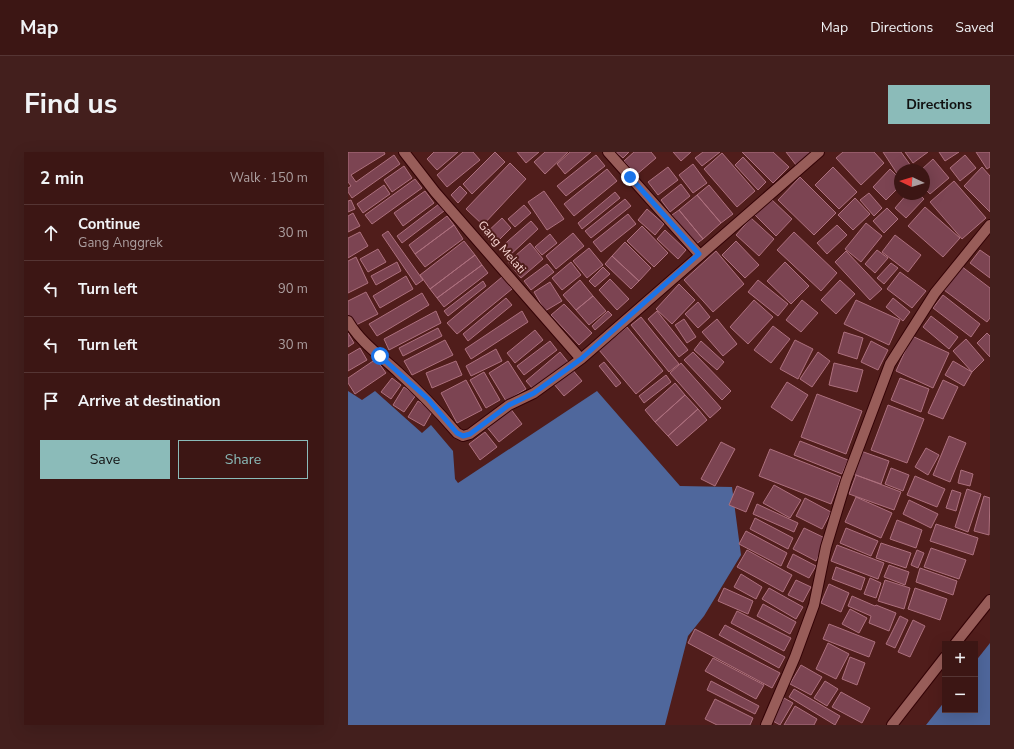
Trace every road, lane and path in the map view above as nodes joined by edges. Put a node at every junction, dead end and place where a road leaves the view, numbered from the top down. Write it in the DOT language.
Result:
graph roads {
  1 [pos="404,152"];
  2 [pos="608,152"];
  3 [pos="819,152"];
  4 [pos="990,226"];
  5 [pos="699,254"];
  6 [pos="348,321"];
  7 [pos="581,359"];
  8 [pos="990,600"];
  9 [pos="957,641"];
  10 [pos="942,661"];
  11 [pos="766,725"];
  12 [pos="892,725"];
  1 -- 7 [label="street, Gang Melati"];
  2 -- 5 [label="street"];
  3 -- 5 [label="street"];
  4 -- 11 [label="street"];
  5 -- 7 [label="street"];
  6 -- 7 [label="street"];
  8 -- 9 [label="street"];
  10 -- 12 [label="street"];
}
